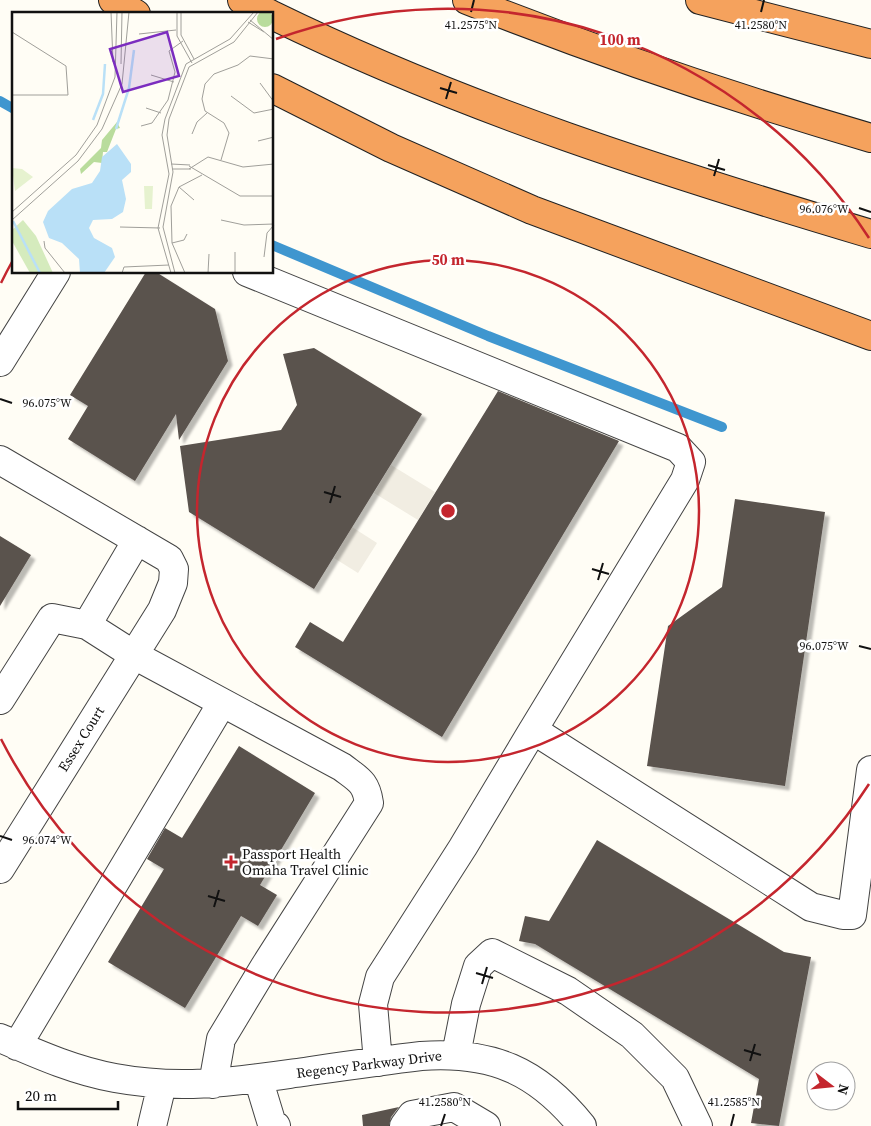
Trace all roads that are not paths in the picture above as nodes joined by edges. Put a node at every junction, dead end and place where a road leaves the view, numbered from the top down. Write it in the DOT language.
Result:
graph roads {
  1 [pos="113,0"];
  2 [pos="242,0"];
  3 [pos="467,0"];
  4 [pos="700,0"];
  5 [pos="133,12"];
  6 [pos="267,12"];
  7 [pos="274,15"];
  8 [pos="871,44"];
  9 [pos="274,89"];
  10 [pos="871,138"];
  11 [pos="871,234"];
  12 [pos="55,274"];
  13 [pos="252,274"];
  14 [pos="871,336"];
  15 [pos="0,362"];
  16 [pos="0,460"];
  17 [pos="137,540"];
  18 [pos="87,625"];
  19 [pos="134,655"];
  20 [pos="0,700"];
  21 [pos="222,703"];
  22 [pos="534,730"];
  23 [pos="871,770"];
  24 [pos="0,869"];
  25 [pos="9,1042"];
  26 [pos="456,1055"];
  27 [pos="378,1062"];
  28 [pos="258,1078"];
  29 [pos="162,1084"];
  30 [pos="213,1084"];
  31 [pos="476,1124"];
  32 [pos="152,1126"];
  33 [pos="276,1126"];
  34 [pos="404,1126"];
  35 [pos="582,1126"];
  36 [pos="698,1126"];
  1 -- 5 [label="highway"];
  2 -- 6 [label="highway"];
  3 -- 10 [label="highway"];
  4 -- 8 [label="highway"];
  7 -- 11 [label="highway"];
  9 -- 14 [label="highway"];
  12 -- 15 [label="street"];
  13 -- 22 [label="street"];
  16 -- 17 [label="street, Essex Court"];
  17 -- 18 [label="street"];
  17 -- 19 [label="street, Essex Court"];
  18 -- 19 [label="street"];
  18 -- 20 [label="street"];
  19 -- 21 [label="street"];
  19 -- 24 [label="street, Essex Court"];
  21 -- 25 [label="street"];
  21 -- 30 [label="street"];
  22 -- 23 [label="street"];
  22 -- 27 [label="street"];
  25 -- 29 [label="street, Regency Parkway Drive"];
  26 -- 27 [label="street, Regency Parkway Drive"];
  26 -- 35 [label="street, Regency Parkway Drive"];
  26 -- 36 [label="street"];
  27 -- 28 [label="street, Regency Parkway Drive"];
  28 -- 30 [label="street, Regency Parkway Drive"];
  28 -- 33 [label="street"];
  29 -- 30 [label="street, Regency Parkway Drive"];
  29 -- 32 [label="street"];
  31 -- 34 [label="street"];
}
